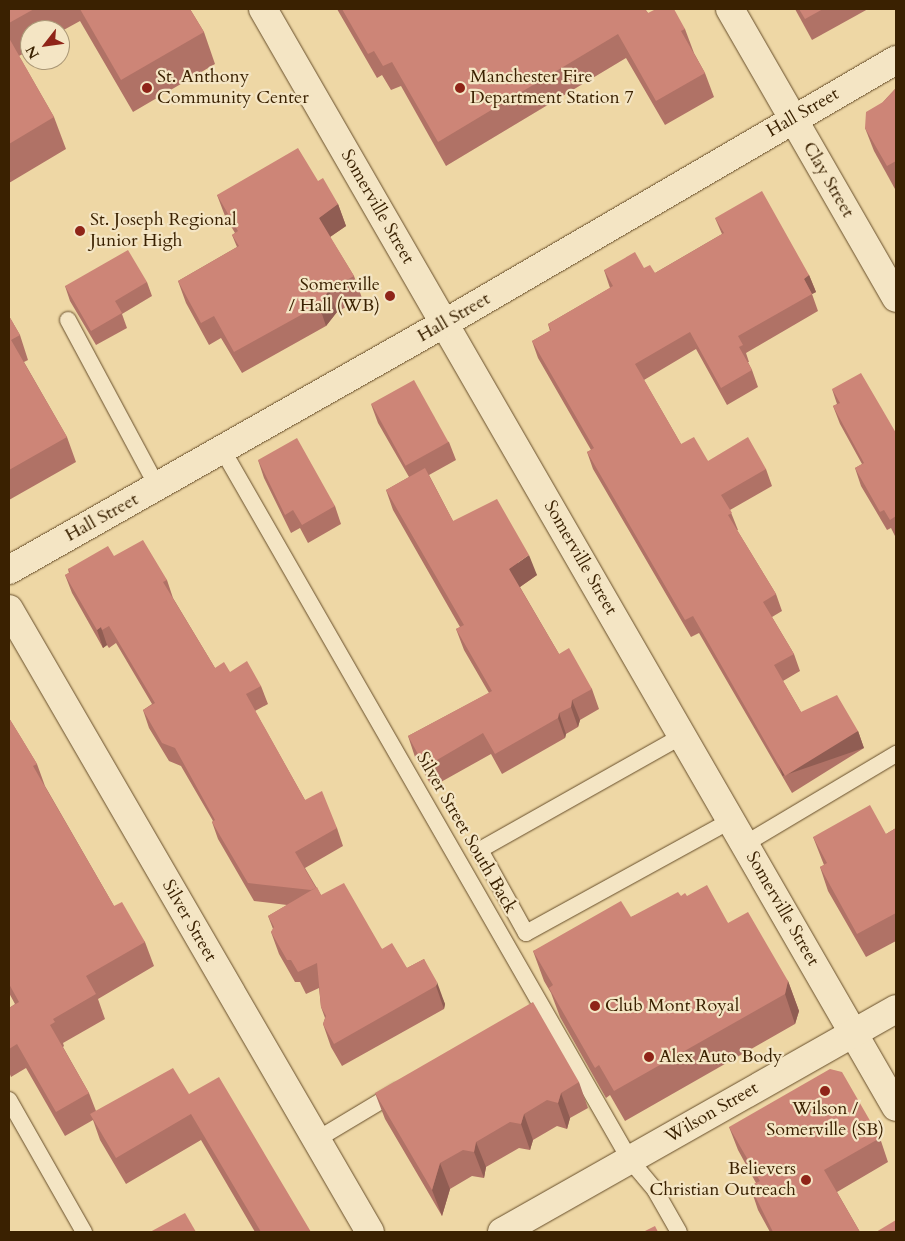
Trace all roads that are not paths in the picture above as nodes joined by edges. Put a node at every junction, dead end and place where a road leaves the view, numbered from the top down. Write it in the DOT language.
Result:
graph roads {
  1 [pos="263,9"];
  2 [pos="730,9"];
  3 [pos="896,60"];
  4 [pos="793,119"];
  5 [pos="896,298"];
  6 [pos="68,320"];
  7 [pos="445,324"];
  8 [pos="222,449"];
  9 [pos="157,486"];
  10 [pos="9,570"];
  11 [pos="9,609"];
  12 [pos="682,736"];
  13 [pos="896,754"];
  14 [pos="730,821"];
  15 [pos="745,844"];
  16 [pos="542,1005"];
  17 [pos="896,1009"];
  18 [pos="525,1015"];
  19 [pos="853,1033"];
  20 [pos="409,1084"];
  21 [pos="9,1100"];
  22 [pos="896,1107"];
  23 [pos="316,1140"];
  24 [pos="630,1160"];
  25 [pos="84,1232"];
  26 [pos="370,1232"];
  27 [pos="502,1232"];
  28 [pos="679,1232"];
  1 -- 7 [label="street, Somerville Street"];
  2 -- 4 [label="street, Clay Street"];
  3 -- 4 [label="street, Hall Street"];
  4 -- 5 [label="street, Clay Street"];
  4 -- 7 [label="street, Hall Street"];
  6 -- 9 [label="lane"];
  7 -- 8 [label="street, Hall Street"];
  7 -- 12 [label="street, Somerville Street"];
  8 -- 9 [label="street, Hall Street"];
  8 -- 16 [label="lane, Silver Street South Back"];
  9 -- 10 [label="street, Hall Street"];
  11 -- 23 [label="street, Silver Street"];
  12 -- 14 [label="street, Somerville Street"];
  12 -- 14 [label="lane"];
  13 -- 15 [label="lane"];
  14 -- 15 [label="street, Somerville Street"];
  15 -- 19 [label="street, Somerville Street"];
  16 -- 18 [label="lane"];
  16 -- 24 [label="lane, Silver Street South Back"];
  17 -- 19 [label="street, Wilson Street"];
  19 -- 22 [label="street, Somerville Street"];
  19 -- 24 [label="street, Wilson Street"];
  20 -- 23 [label="lane"];
  21 -- 25 [label="lane"];
  23 -- 26 [label="street, Silver Street"];
  24 -- 27 [label="street, Wilson Street"];
  24 -- 28 [label="lane, Silver Street South Back"];
}
